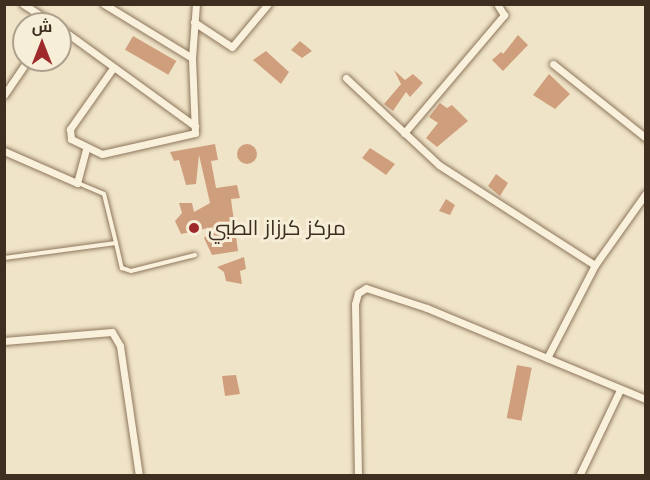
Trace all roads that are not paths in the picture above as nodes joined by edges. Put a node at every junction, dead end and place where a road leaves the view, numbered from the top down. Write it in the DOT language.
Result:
graph roads {
  1 [pos="104,4"];
  2 [pos="196,4"];
  3 [pos="268,4"];
  4 [pos="497,4"];
  5 [pos="194,22"];
  6 [pos="72,37"];
  7 [pos="192,58"];
  8 [pos="553,64"];
  9 [pos="113,68"];
  10 [pos="20,72"];
  11 [pos="346,78"];
  12 [pos="4,95"];
  13 [pos="195,126"];
  14 [pos="404,133"];
  15 [pos="645,138"];
  16 [pos="86,149"];
  17 [pos="4,151"];
  18 [pos="77,183"];
  19 [pos="645,193"];
  20 [pos="116,243"];
  21 [pos="195,255"];
  22 [pos="4,258"];
  23 [pos="595,266"];
  24 [pos="4,341"];
  25 [pos="547,358"];
  26 [pos="620,390"];
  27 [pos="645,399"];
  28 [pos="139,476"];
  29 [pos="358,476"];
  30 [pos="579,476"];
  1 -- 7 [label="street"];
  2 -- 5 [label="street"];
  3 -- 5 [label="street"];
  4 -- 14 [label="street"];
  5 -- 7 [label="street"];
  6 -- 9 [label="street"];
  7 -- 13 [label="street"];
  8 -- 15 [label="street"];
  9 -- 13 [label="street"];
  9 -- 16 [label="street"];
  10 -- 12 [label="street"];
  11 -- 14 [label="street"];
  13 -- 16 [label="street"];
  14 -- 23 [label="street"];
  16 -- 18 [label="street"];
  17 -- 18 [label="street"];
  18 -- 20 [label="lane"];
  19 -- 23 [label="street"];
  20 -- 21 [label="lane"];
  20 -- 22 [label="lane"];
  23 -- 25 [label="street"];
  24 -- 28 [label="street"];
  25 -- 26 [label="street"];
  25 -- 29 [label="street"];
  26 -- 27 [label="street"];
  26 -- 30 [label="street"];
}
